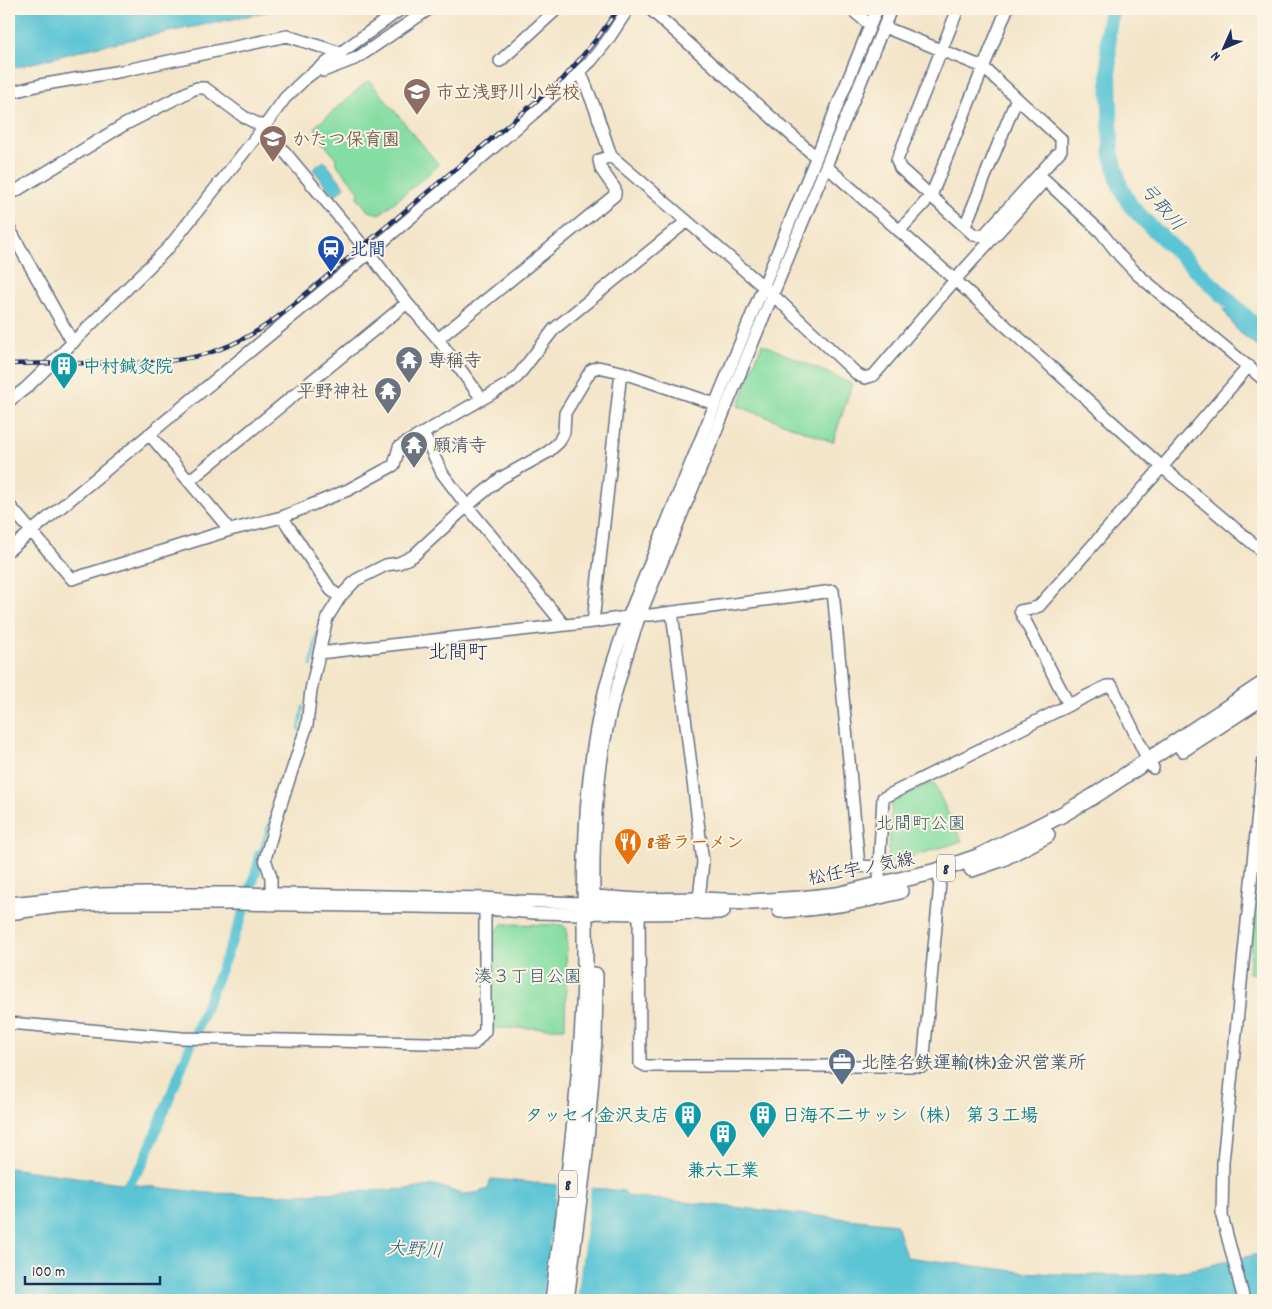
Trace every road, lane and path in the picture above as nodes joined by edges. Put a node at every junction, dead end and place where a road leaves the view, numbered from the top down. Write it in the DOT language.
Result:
graph roads {
  1 [pos="400,9"];
  2 [pos="429,9"];
  3 [pos="628,9"];
  4 [pos="650,9"];
  5 [pos="851,9"];
  6 [pos="877,9"];
  7 [pos="891,9"];
  8 [pos="958,9"];
  9 [pos="1007,9"];
  10 [pos="551,11"];
  11 [pos="870,25"];
  12 [pos="884,27"];
  13 [pos="940,50"];
  14 [pos="341,53"];
  15 [pos="500,61"];
  16 [pos="983,67"];
  17 [pos="580,71"];
  18 [pos="307,77"];
  19 [pos="9,93"];
  20 [pos="1017,98"];
  21 [pos="264,127"];
  22 [pos="611,156"];
  23 [pos="816,157"];
  24 [pos="826,166"];
  25 [pos="9,195"];
  26 [pos="931,196"];
  27 [pos="687,221"];
  28 [pos="965,226"];
  29 [pos="9,228"];
  30 [pos="899,231"];
  31 [pos="369,253"];
  32 [pos="955,280"];
  33 [pos="763,286"];
  34 [pos="772,294"];
  35 [pos="407,303"];
  36 [pos="438,339"];
  37 [pos="73,343"];
  38 [pos="1248,366"];
  39 [pos="621,372"];
  40 [pos="1263,379"];
  41 [pos="482,399"];
  42 [pos="9,401"];
  43 [pos="715,404"];
  44 [pos="423,433"];
  45 [pos="149,434"];
  46 [pos="1162,467"];
  47 [pos="189,481"];
  48 [pos="9,505"];
  49 [pos="467,506"];
  50 [pos="282,517"];
  51 [pos="230,530"];
  52 [pos="31,532"];
  53 [pos="9,550"];
  54 [pos="1263,552"];
  55 [pos="340,597"];
  56 [pos="672,612"];
  57 [pos="640,615"];
  58 [pos="628,617"];
  59 [pos="593,622"];
  60 [pos="564,625"];
  61 [pos="319,653"];
  62 [pos="1262,694"];
  63 [pos="1069,705"];
  64 [pos="1263,763"];
  65 [pos="1151,764"];
  66 [pos="879,867"];
  67 [pos="938,876"];
  68 [pos="880,891"];
  69 [pos="268,897"];
  70 [pos="9,903"];
  71 [pos="485,904"];
  72 [pos="699,905"];
  73 [pos="590,906"];
  74 [pos="639,906"];
  75 [pos="9,914"];
  76 [pos="9,1023"];
  77 [pos="586,1067"];
  78 [pos="553,1300"];
  79 [pos="566,1300"];
  80 [pos="1244,1300"];
  1 -- 14 [label="street"];
  2 -- 18 [label="street"];
  3 -- 17 [label="street"];
  4 -- 23 [label="street"];
  5 -- 11 [label="street"];
  6 -- 11 [label="street"];
  7 -- 12 [label="street"];
  8 -- 13 [label="street"];
  9 -- 16 [label="street"];
  10 -- 15 [label="street"];
  11 -- 23 [label="street"];
  12 -- 13 [label="street"];
  12 -- 24 [label="street"];
  13 -- 16 [label="street"];
  13 -- 26 [label="street"];
  14 -- 18 [label="street"];
  14 -- 19 [label="street"];
  16 -- 20 [label="street"];
  16 -- 26 [label="street"];
  17 -- 22 [label="street"];
  17 -- 31 [label="street"];
  18 -- 21 [label="street"];
  20 -- 28 [label="street"];
  20 -- 28 [label="street"];
  21 -- 25 [label="street"];
  21 -- 31 [label="street"];
  21 -- 37 [label="street"];
  22 -- 27 [label="street"];
  22 -- 36 [label="street"];
  23 -- 33 [label="street"];
  24 -- 30 [label="street"];
  24 -- 34 [label="street"];
  26 -- 28 [label="street"];
  26 -- 30 [label="street"];
  27 -- 33 [label="street"];
  27 -- 41 [label="street"];
  29 -- 37 [label="street"];
  30 -- 32 [label="street"];
  31 -- 35 [label="street"];
  31 -- 45 [label="street"];
  32 -- 34 [label="street"];
  32 -- 38 [label="street"];
  32 -- 46 [label="street"];
  33 -- 34 [label="street"];
  33 -- 43 [label="street"];
  34 -- 57 [label="street"];
  35 -- 36 [label="street"];
  35 -- 47 [label="street"];
  36 -- 41 [label="street"];
  37 -- 42 [label="street"];
  38 -- 40 [label="street"];
  38 -- 46 [label="street"];
  39 -- 43 [label="street"];
  39 -- 49 [label="street"];
  39 -- 59 [label="street"];
  41 -- 44 [label="street"];
  43 -- 58 [label="street"];
  44 -- 49 [label="street"];
  44 -- 50 [label="street"];
  45 -- 47 [label="street"];
  45 -- 52 [label="street"];
  46 -- 54 [label="street"];
  46 -- 63 [label="street"];
  47 -- 51 [label="street"];
  48 -- 52 [label="street"];
  49 -- 55 [label="street"];
  49 -- 60 [label="street"];
  50 -- 51 [label="street"];
  50 -- 55 [label="street"];
  51 -- 52 [label="street"];
  52 -- 53 [label="street"];
  55 -- 61 [label="street"];
  56 -- 57 [label="street"];
  56 -- 66 [label="street"];
  56 -- 72 [label="street"];
  57 -- 58 [label="street"];
  57 -- 73 [label="street"];
  58 -- 59 [label="street"];
  58 -- 73 [label="street"];
  59 -- 60 [label="street"];
  60 -- 61 [label="street"];
  61 -- 69 [label="street"];
  62 -- 65 [label="main road, 松任宇ノ気線 / 8"];
  63 -- 65 [label="street"];
  63 -- 66 [label="street"];
  64 -- 80 [label="street"];
  65 -- 67 [label="main road, 松任宇ノ気線 / 8"];
  66 -- 68 [label="street"];
  67 -- 68 [label="main road, 松任宇ノ気線 / 8"];
  67 -- 74 [label="street"];
  68 -- 72 [label="main road, 松任宇ノ気線 / 8"];
  69 -- 70 [label="street"];
  69 -- 71 [label="street"];
  69 -- 75 [label="street"];
  71 -- 73 [label="street"];
  71 -- 76 [label="street"];
  72 -- 74 [label="main road, 松任宇ノ気線 / 8"];
  73 -- 74 [label="main road, 松任宇ノ気線 / 8"];
  73 -- 77 [label="main road, 8"];
  77 -- 78 [label="main road, 8"];
  77 -- 79 [label="main road, 8"];
}
